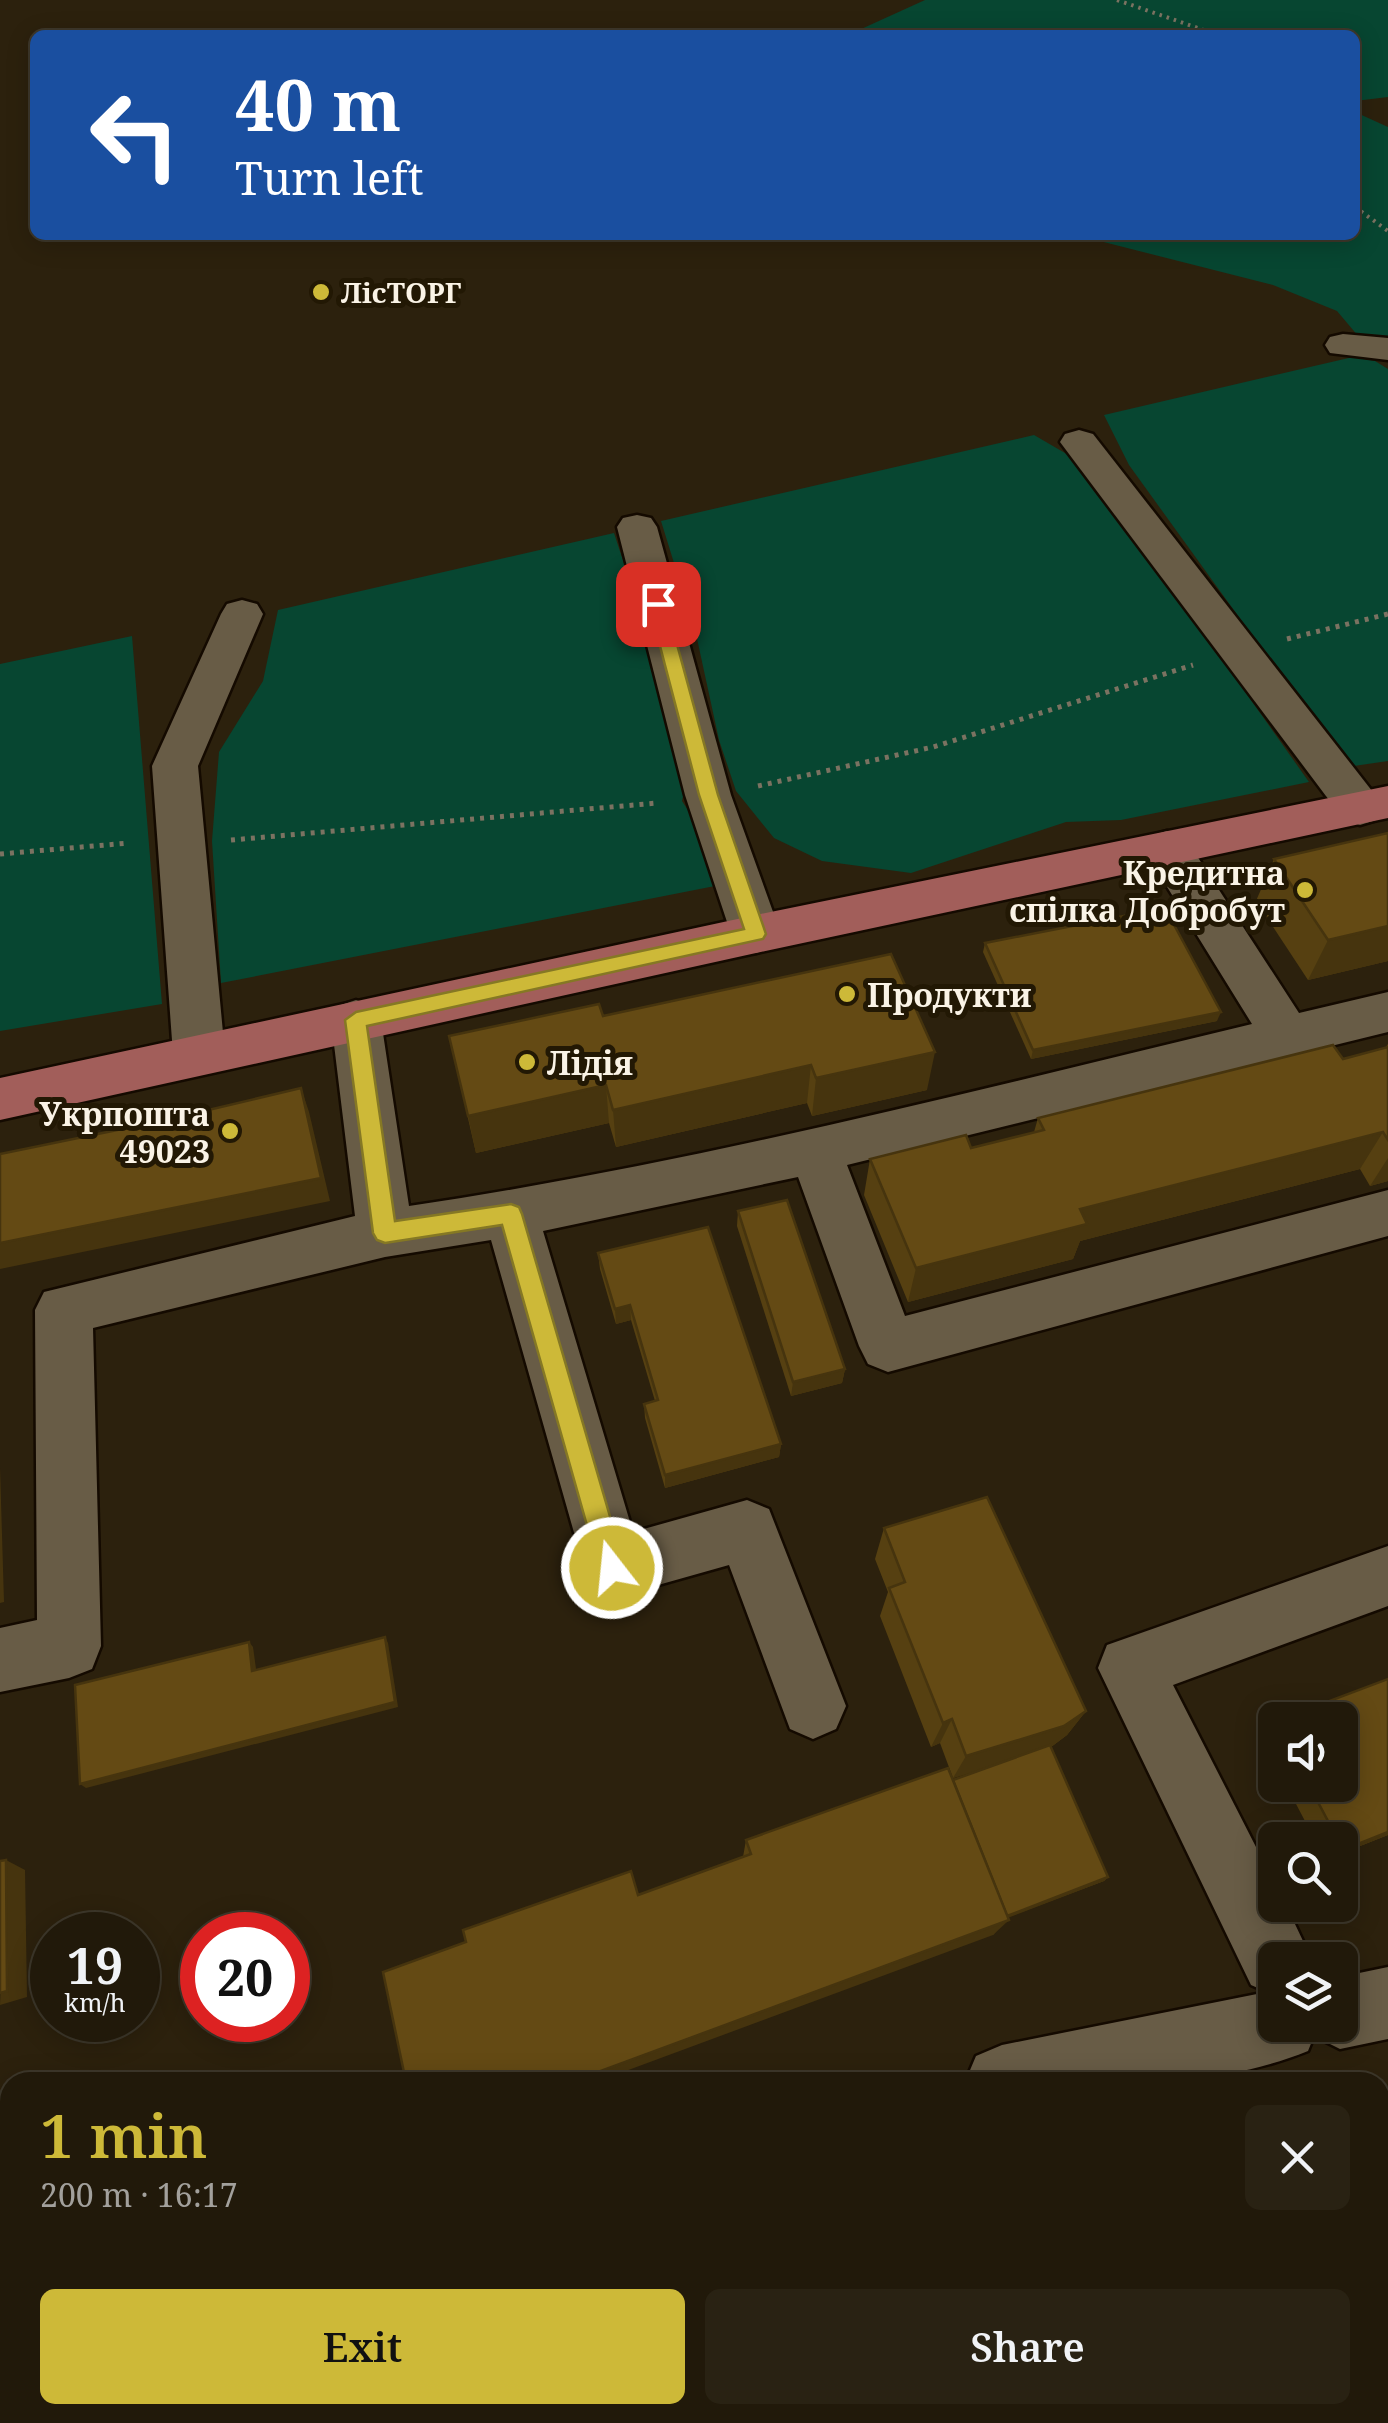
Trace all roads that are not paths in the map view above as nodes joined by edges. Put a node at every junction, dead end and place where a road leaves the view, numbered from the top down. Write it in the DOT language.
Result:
graph roads {
  1 [pos="1343,345"];
  2 [pos="1388,348"];
  3 [pos="1080,442"];
  4 [pos="637,527"];
  5 [pos="242,614"];
  6 [pos="1374,805"];
  7 [pos="1166,848"];
  8 [pos="756,934"];
  9 [pos="1388,1012"];
  10 [pos="356,1020"];
  11 [pos="1286,1035"];
  12 [pos="199,1054"];
  13 [pos="0,1099"];
  14 [pos="816,1151"];
  15 [pos="1388,1213"];
  16 [pos="511,1214"];
  17 [pos="385,1233"];
  18 [pos="1388,1576"];
  19 [pos="0,1660"];
  20 [pos="812,1706"];
  21 [pos="1267,1942"];
  22 [pos="1388,2003"];
  23 [pos="1358,2009"];
  24 [pos="1258,2030"];
  25 [pos="1055,2072"];
  1 -- 2 [label="street"];
  3 -- 6 [label="street"];
  4 -- 8 [label="street"];
  5 -- 12 [label="street"];
  6 -- 7 [label="main road"];
  7 -- 8 [label="main road"];
  7 -- 11 [label="street"];
  8 -- 10 [label="main road"];
  9 -- 11 [label="street"];
  10 -- 12 [label="main road"];
  10 -- 17 [label="street"];
  11 -- 14 [label="street"];
  12 -- 13 [label="main road"];
  14 -- 15 [label="street"];
  14 -- 16 [label="street"];
  16 -- 17 [label="street"];
  16 -- 20 [label="street"];
  17 -- 19 [label="street"];
  18 -- 21 [label="street"];
  22 -- 23 [label="street"];
  24 -- 25 [label="street"];
}
